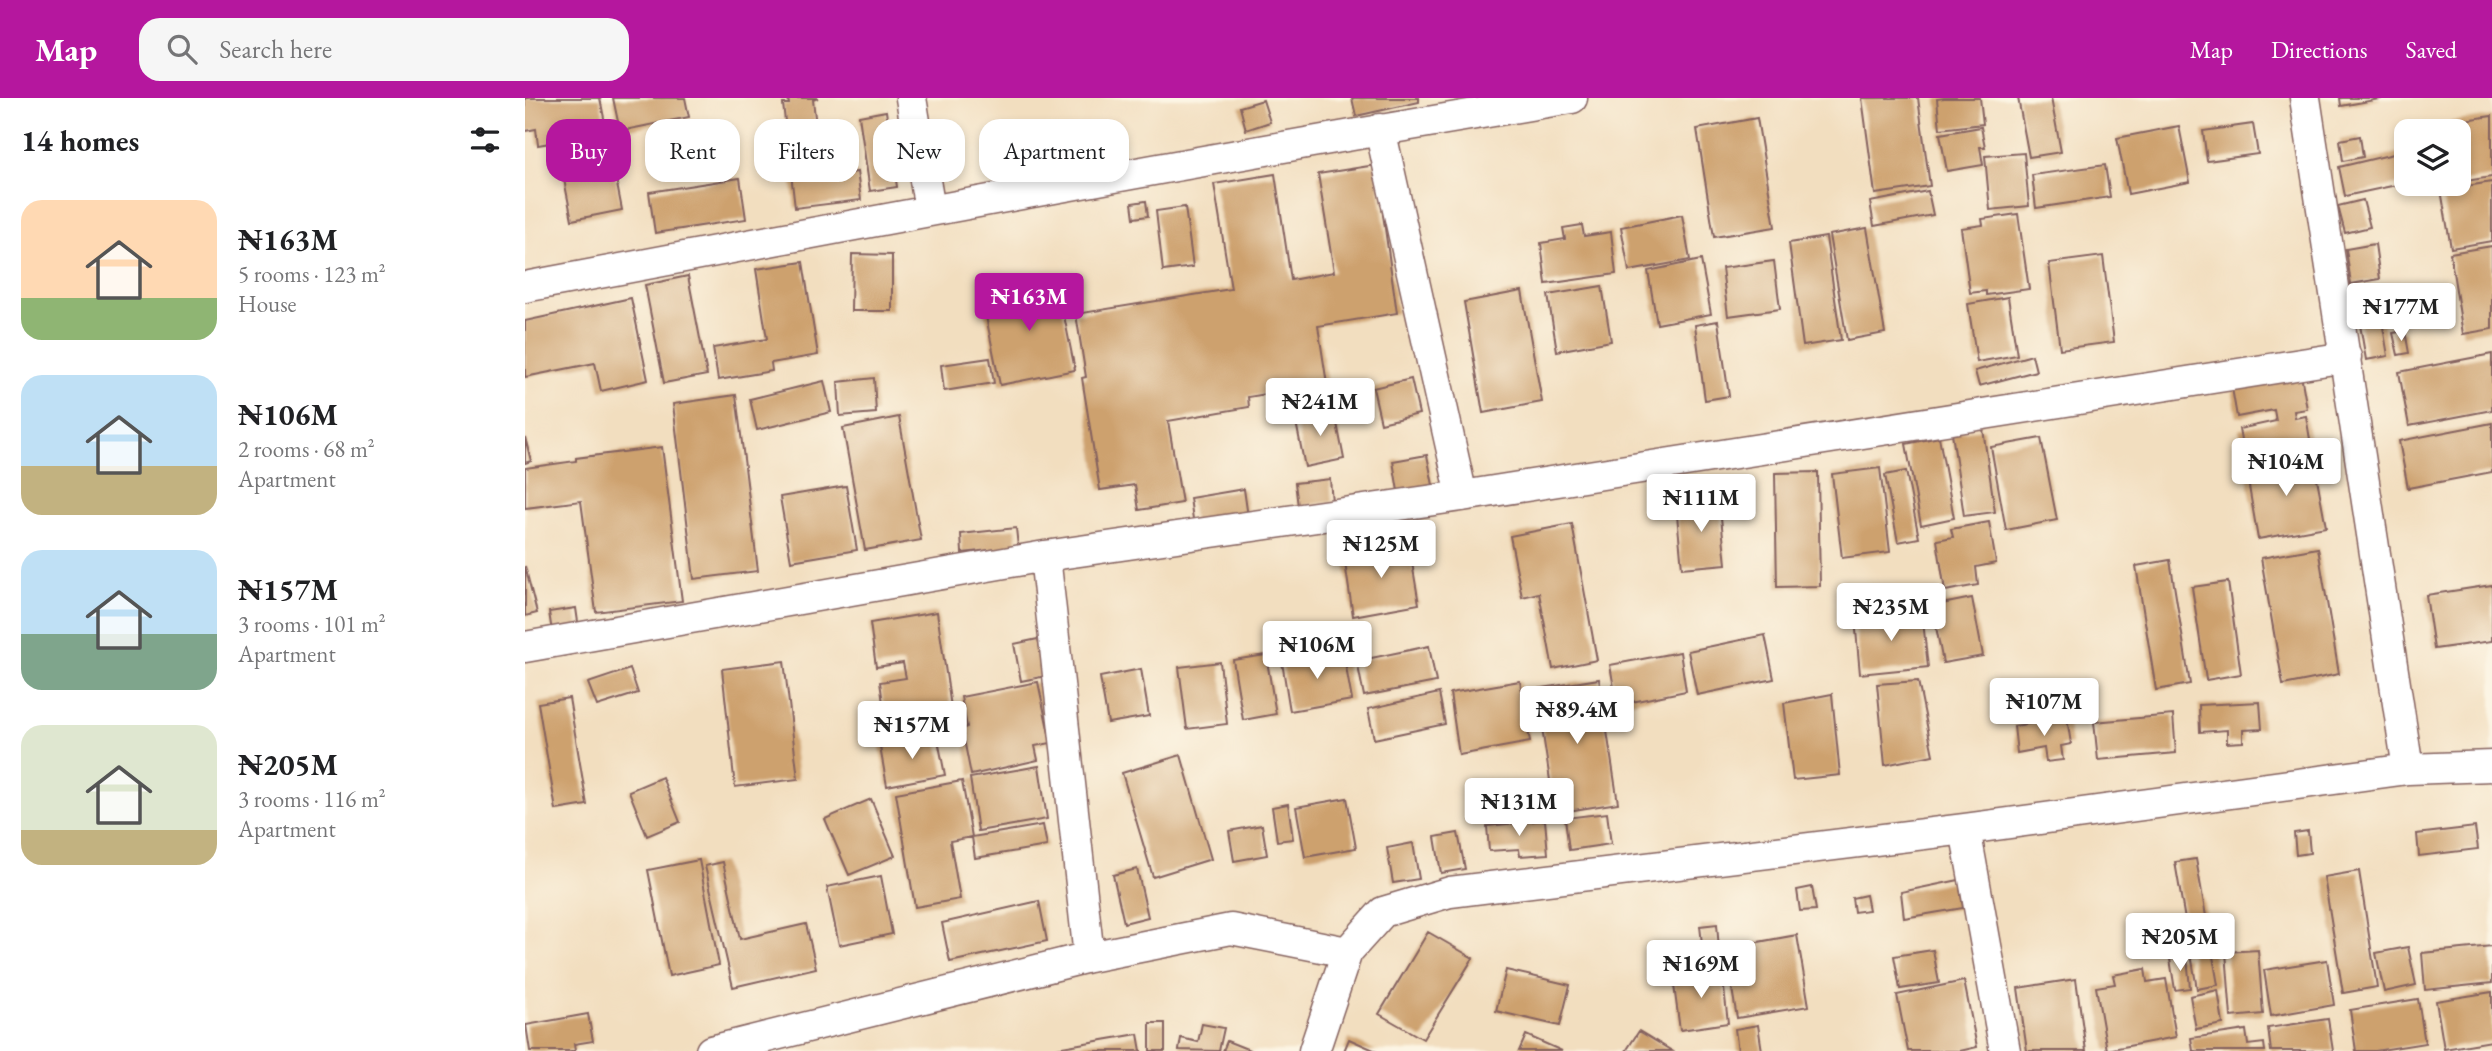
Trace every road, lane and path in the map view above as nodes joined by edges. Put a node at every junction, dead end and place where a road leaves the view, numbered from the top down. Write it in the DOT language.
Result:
graph roads {
  1 [pos="911,98"];
  2 [pos="1572,98"];
  3 [pos="2305,98"];
  4 [pos="1380,129"];
  5 [pos="930,210"];
  6 [pos="525,287"];
  7 [pos="2346,357"];
  8 [pos="1462,496"];
  9 [pos="1045,556"];
  10 [pos="525,647"];
  11 [pos="2492,766"];
  12 [pos="2408,769"];
  13 [pos="1965,829"];
  14 [pos="1347,952"];
  15 [pos="1089,957"];
  16 [pos="740,1047"];
  17 [pos="711,1051"];
  18 [pos="1314,1051"];
  19 [pos="2005,1051"];
  1 -- 5 [label="street"];
  2 -- 4 [label="street"];
  3 -- 7 [label="street"];
  4 -- 5 [label="street"];
  4 -- 8 [label="street"];
  5 -- 6 [label="street"];
  7 -- 8 [label="street"];
  7 -- 12 [label="street"];
  8 -- 9 [label="street"];
  9 -- 10 [label="street"];
  9 -- 15 [label="street"];
  11 -- 12 [label="street"];
  12 -- 13 [label="street"];
  13 -- 14 [label="street"];
  13 -- 19 [label="street"];
  14 -- 15 [label="street"];
  14 -- 18 [label="street"];
  15 -- 16 [label="street"];
  16 -- 17 [label="street"];
}
